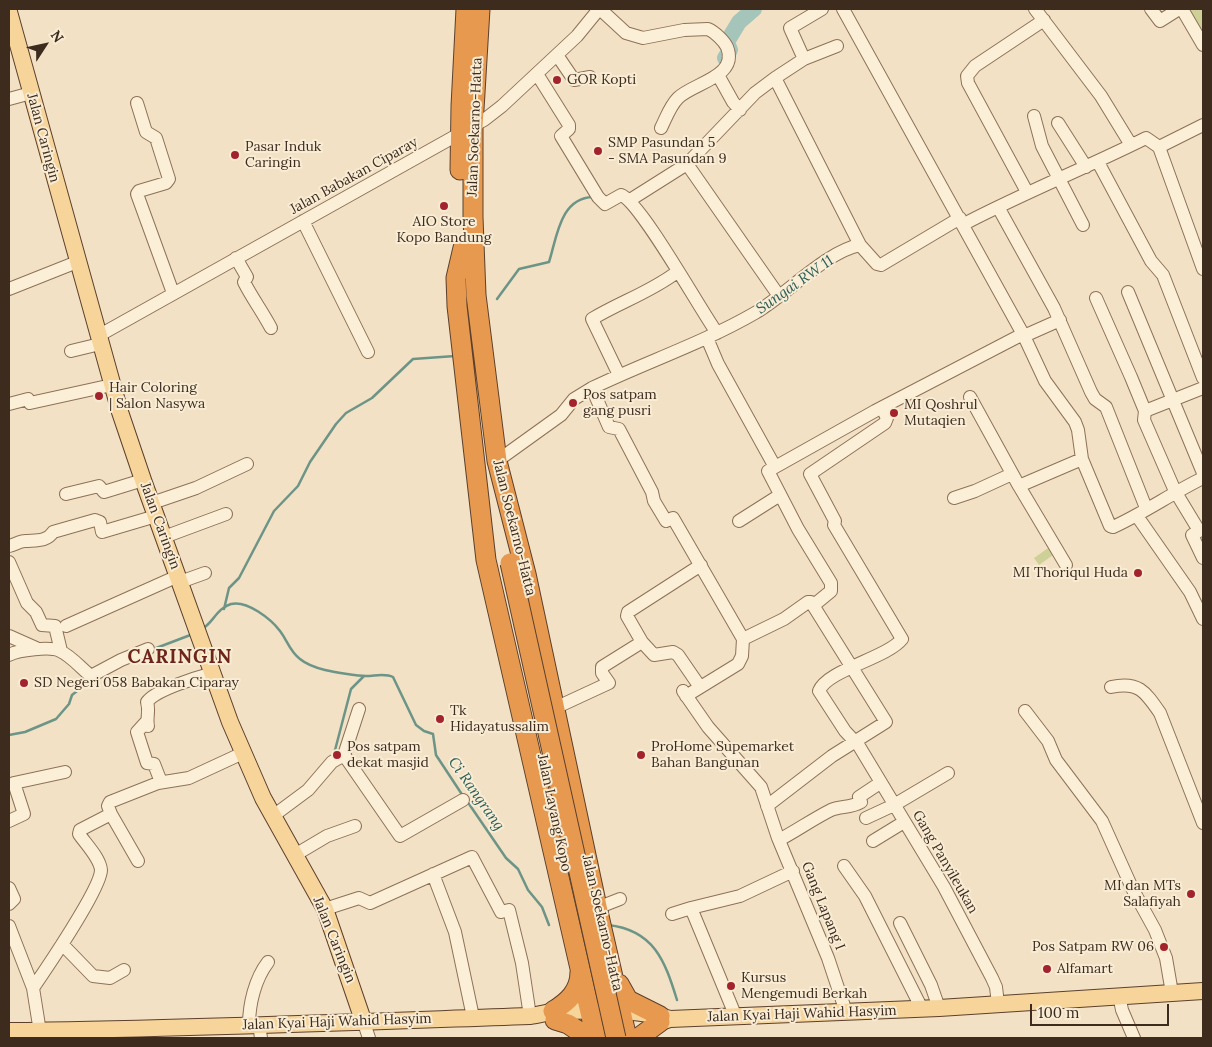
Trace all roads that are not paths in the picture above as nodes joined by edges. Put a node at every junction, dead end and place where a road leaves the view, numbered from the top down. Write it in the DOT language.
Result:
graph roads {
  1 [pos="466,9"];
  2 [pos="480,9"];
  3 [pos="600,9"];
  4 [pos="822,9"];
  5 [pos="843,9"];
  6 [pos="1035,9"];
  7 [pos="1151,9"];
  8 [pos="1180,9"];
  9 [pos="9,14"];
  10 [pos="1044,20"];
  11 [pos="1203,45"];
  12 [pos="837,46"];
  13 [pos="557,55"];
  14 [pos="15,57"];
  15 [pos="804,59"];
  16 [pos="537,74"];
  17 [pos="718,76"];
  18 [pos="590,77"];
  19 [pos="775,78"];
  20 [pos="31,93"];
  21 [pos="9,99"];
  22 [pos="137,103"];
  23 [pos="740,110"];
  24 [pos="1034,116"];
  25 [pos="1058,123"];
  26 [pos="1203,125"];
  27 [pos="661,128"];
  28 [pos="466,130"];
  29 [pos="1131,145"];
  30 [pos="1160,147"];
  31 [pos="687,164"];
  32 [pos="1092,164"];
  33 [pos="1060,178"];
  34 [pos="1025,188"];
  35 [pos="630,200"];
  36 [pos="998,207"];
  37 [pos="303,221"];
  38 [pos="962,221"];
  39 [pos="1083,225"];
  40 [pos="860,246"];
  41 [pos="462,248"];
  42 [pos="236,258"];
  43 [pos="77,262"];
  44 [pos="1203,269"];
  45 [pos="677,272"];
  46 [pos="9,289"];
  47 [pos="1128,292"];
  48 [pos="173,294"];
  49 [pos="779,296"];
  50 [pos="1096,298"];
  51 [pos="1060,320"];
  52 [pos="271,328"];
  53 [pos="1024,335"];
  54 [pos="712,336"];
  55 [pos="99,340"];
  56 [pos="71,352"];
  57 [pos="368,352"];
  58 [pos="619,375"];
  59 [pos="1203,378"];
  60 [pos="112,385"];
  61 [pos="592,388"];
  62 [pos="1203,388"];
  63 [pos="970,397"];
  64 [pos="1175,400"];
  65 [pos="9,404"];
  66 [pos="882,408"];
  67 [pos="1145,411"];
  68 [pos="1082,459"];
  69 [pos="246,464"];
  70 [pos="775,467"];
  71 [pos="498,469"];
  72 [pos="1203,472"];
  73 [pos="1012,474"];
  74 [pos="1203,478"];
  75 [pos="143,480"];
  76 [pos="1019,486"];
  77 [pos="1175,491"];
  78 [pos="66,494"];
  79 [pos="780,495"];
  80 [pos="954,498"];
  81 [pos="487,499"];
  82 [pos="154,510"];
  83 [pos="1142,512"];
  84 [pos="226,514"];
  85 [pos="739,521"];
  86 [pos="164,537"];
  87 [pos="9,546"];
  88 [pos="1203,558"];
  89 [pos="9,562"];
  90 [pos="504,565"];
  91 [pos="701,565"];
  92 [pos="1066,565"];
  93 [pos="205,573"];
  94 [pos="179,579"];
  95 [pos="814,605"];
  96 [pos="1203,618"];
  97 [pos="66,626"];
  98 [pos="9,636"];
  99 [pos="743,639"];
  100 [pos="642,642"];
  101 [pos="148,649"];
  102 [pos="43,650"];
  103 [pos="61,651"];
  104 [pos="9,654"];
  105 [pos="851,667"];
  106 [pos="213,672"];
  107 [pos="700,687"];
  108 [pos="1111,687"];
  109 [pos="555,708"];
  110 [pos="359,709"];
  111 [pos="1025,710"];
  112 [pos="855,741"];
  113 [pos="243,753"];
  114 [pos="344,755"];
  115 [pos="65,772"];
  116 [pos="948,773"];
  117 [pos="11,778"];
  118 [pos="161,782"];
  119 [pos="880,783"];
  120 [pos="463,800"];
  121 [pos="894,805"];
  122 [pos="110,808"];
  123 [pos="768,809"];
  124 [pos="273,816"];
  125 [pos="866,818"];
  126 [pos="9,821"];
  127 [pos="904,822"];
  128 [pos="1203,823"];
  129 [pos="355,826"];
  130 [pos="778,840"];
  131 [pos="873,841"];
  132 [pos="295,855"];
  133 [pos="138,860"];
  134 [pos="844,866"];
  135 [pos="793,870"];
  136 [pos="433,874"];
  137 [pos="592,876"];
  138 [pos="559,886"];
  139 [pos="9,888"];
  140 [pos="620,899"];
  141 [pos="9,904"];
  142 [pos="598,908"];
  143 [pos="691,908"];
  144 [pos="325,910"];
  145 [pos="672,914"];
  146 [pos="900,923"];
  147 [pos="9,926"];
  148 [pos="62,944"];
  149 [pos="268,962"];
  150 [pos="612,967"];
  151 [pos="124,970"];
  152 [pos="580,971"];
  153 [pos="33,988"];
  154 [pos="1203,991"];
  155 [pos="1172,993"];
  156 [pos="1120,996"];
  157 [pos="998,1004"];
  158 [pos="930,1009"];
  159 [pos="846,1012"];
  160 [pos="546,1015"];
  161 [pos="736,1017"];
  162 [pos="473,1018"];
  163 [pos="663,1019"];
  164 [pos="363,1020"];
  165 [pos="592,1027"];
  166 [pos="623,1028"];
  167 [pos="256,1029"];
  168 [pos="9,1031"];
  169 [pos="41,1034"];
  170 [pos="120,1034"];
  171 [pos="155,1034"];
  172 [pos="369,1038"];
  173 [pos="604,1038"];
  174 [pos="638,1038"];
  175 [pos="1134,1038"];
  1 -- 28 [label="highway, Jalan Soekarno-Hatta"];
  2 -- 28 [label="highway, Jalan Soekarno-Hatta"];
  3 -- 13 [label="street, Jalan Babakan Ciparay"];
  3 -- 17 [label="street"];
  4 -- 15 [label="street"];
  5 -- 38 [label="street"];
  6 -- 10 [label="street"];
  7 -- 8 [label="street"];
  8 -- 11 [label="street"];
  9 -- 14 [label="main road, Jalan Caringin"];
  10 -- 29 [label="street"];
  10 -- 34 [label="street"];
  12 -- 15 [label="street"];
  13 -- 16 [label="street, Jalan Babakan Ciparay"];
  13 -- 18 [label="street"];
  14 -- 20 [label="main road, Jalan Caringin"];
  15 -- 19 [label="street"];
  16 -- 28 [label="street, Jalan Babakan Ciparay"];
  16 -- 35 [label="street"];
  17 -- 23 [label="street"];
  17 -- 27 [label="street"];
  19 -- 23 [label="street"];
  19 -- 40 [label="street"];
  20 -- 21 [label="street"];
  20 -- 43 [label="main road, Jalan Caringin"];
  22 -- 48 [label="street"];
  23 -- 31 [label="street"];
  24 -- 33 [label="street"];
  25 -- 32 [label="street"];
  26 -- 30 [label="street"];
  28 -- 37 [label="street, Jalan Babakan Ciparay"];
  28 -- 41 [label="highway, Jalan Soekarno-Hatta"];
  28 -- 71 [label="highway, Jalan Soekarno-Hatta"];
  29 -- 30 [label="street"];
  29 -- 32 [label="street"];
  30 -- 44 [label="street"];
  31 -- 35 [label="street"];
  31 -- 49 [label="street"];
  32 -- 33 [label="street"];
  32 -- 59 [label="street"];
  33 -- 34 [label="street"];
  33 -- 39 [label="street"];
  34 -- 36 [label="street"];
  35 -- 45 [label="street"];
  36 -- 38 [label="street"];
  36 -- 51 [label="street"];
  37 -- 42 [label="street, Jalan Babakan Ciparay"];
  37 -- 57 [label="street"];
  38 -- 40 [label="street"];
  38 -- 53 [label="street"];
  40 -- 49 [label="street"];
  41 -- 81 [label="highway, Jalan Soekarno-Hatta"];
  41 -- 138 [label="highway, Jalan Soekarno-Hatta"];
  42 -- 48 [label="street, Jalan Babakan Ciparay"];
  42 -- 52 [label="street"];
  43 -- 46 [label="street"];
  43 -- 55 [label="main road, Jalan Caringin"];
  45 -- 54 [label="street"];
  45 -- 58 [label="street"];
  47 -- 64 [label="street"];
  48 -- 55 [label="street, Jalan Babakan Ciparay"];
  49 -- 54 [label="street"];
  50 -- 67 [label="street"];
  51 -- 53 [label="street"];
  51 -- 83 [label="street"];
  53 -- 66 [label="street"];
  53 -- 68 [label="street"];
  54 -- 58 [label="street"];
  54 -- 70 [label="street"];
  55 -- 56 [label="street, Jalan Babakan Ciparay"];
  55 -- 60 [label="main road, Jalan Caringin"];
  58 -- 61 [label="street"];
  60 -- 65 [label="street"];
  60 -- 75 [label="main road, Jalan Caringin"];
  61 -- 71 [label="street"];
  61 -- 91 [label="street"];
  62 -- 64 [label="street"];
  63 -- 73 [label="street"];
  64 -- 67 [label="street"];
  64 -- 72 [label="street"];
  66 -- 70 [label="street"];
  66 -- 105 [label="street"];
  67 -- 77 [label="street"];
  68 -- 76 [label="street"];
  68 -- 83 [label="street"];
  69 -- 82 [label="street"];
  70 -- 79 [label="street"];
  71 -- 90 [label="highway, Jalan Layang Kopo"];
  71 -- 109 [label="highway, Jalan Soekarno-Hatta"];
  73 -- 76 [label="street"];
  73 -- 80 [label="street"];
  74 -- 77 [label="street"];
  75 -- 78 [label="street"];
  75 -- 82 [label="main road, Jalan Caringin"];
  76 -- 92 [label="street"];
  77 -- 83 [label="street"];
  77 -- 88 [label="street"];
  79 -- 85 [label="street"];
  79 -- 95 [label="street"];
  81 -- 90 [label="highway, Jalan Layang Kopo"];
  82 -- 86 [label="main road, Jalan Caringin"];
  82 -- 87 [label="street"];
  83 -- 96 [label="street"];
  84 -- 86 [label="street"];
  86 -- 94 [label="main road, Jalan Caringin"];
  89 -- 103 [label="street"];
  90 -- 166 [label="highway, Jalan Layang Kopo, bridge"];
  90 -- 173 [label="highway, Jalan Layang Kopo"];
  91 -- 99 [label="street"];
  91 -- 100 [label="street"];
  93 -- 94 [label="street"];
  94 -- 97 [label="street"];
  94 -- 106 [label="main road, Jalan Caringin"];
  95 -- 99 [label="street"];
  95 -- 105 [label="street"];
  98 -- 102 [label="street"];
  99 -- 107 [label="street"];
  100 -- 107 [label="street"];
  100 -- 109 [label="street"];
  101 -- 103 [label="street"];
  102 -- 103 [label="street"];
  102 -- 104 [label="street"];
  105 -- 112 [label="street"];
  105 -- 112 [label="street, Gang Panyileukan"];
  106 -- 113 [label="main road, Jalan Caringin"];
  106 -- 118 [label="street"];
  107 -- 123 [label="street, Gang Lapang I"];
  108 -- 128 [label="street"];
  109 -- 137 [label="highway, Jalan Soekarno-Hatta"];
  110 -- 114 [label="street"];
  111 -- 155 [label="street"];
  112 -- 119 [label="street, Gang Panyileukan"];
  112 -- 123 [label="street"];
  113 -- 118 [label="street"];
  113 -- 124 [label="main road, Jalan Caringin"];
  114 -- 120 [label="street"];
  114 -- 124 [label="street"];
  115 -- 117 [label="street"];
  116 -- 121 [label="street"];
  117 -- 126 [label="street"];
  118 -- 122 [label="street"];
  119 -- 121 [label="street, Gang Panyileukan"];
  119 -- 130 [label="street"];
  121 -- 125 [label="street"];
  121 -- 127 [label="street, Gang Panyileukan"];
  122 -- 133 [label="street"];
  122 -- 148 [label="street"];
  123 -- 130 [label="street, Gang Lapang I"];
  124 -- 132 [label="main road, Jalan Caringin"];
  127 -- 131 [label="street"];
  127 -- 157 [label="street, Gang Panyileukan"];
  129 -- 132 [label="street"];
  130 -- 135 [label="street, Gang Lapang I"];
  132 -- 144 [label="main road, Jalan Caringin"];
  134 -- 158 [label="street"];
  135 -- 143 [label="street"];
  135 -- 159 [label="street, Gang Lapang I"];
  136 -- 144 [label="street"];
  136 -- 160 [label="street"];
  136 -- 162 [label="street"];
  137 -- 138 [label="highway"];
  137 -- 142 [label="highway, Jalan Soekarno-Hatta"];
  138 -- 152 [label="highway, Jalan Soekarno-Hatta"];
  139 -- 141 [label="street"];
  140 -- 142 [label="street"];
  142 -- 150 [label="highway, Jalan Soekarno-Hatta"];
  143 -- 145 [label="street"];
  143 -- 161 [label="street"];
  144 -- 164 [label="main road, Jalan Caringin"];
  146 -- 158 [label="street"];
  147 -- 153 [label="street"];
  148 -- 151 [label="street"];
  148 -- 153 [label="street"];
  149 -- 167 [label="street"];
  150 -- 163 [label="highway"];
  150 -- 166 [label="highway, Jalan Soekarno-Hatta"];
  152 -- 160 [label="highway"];
  152 -- 165 [label="highway, Jalan Soekarno-Hatta"];
  153 -- 169 [label="street"];
  154 -- 155 [label="main road, Jalan Kyai Haji Wahid Hasyim"];
  155 -- 156 [label="main road, Jalan Kyai Haji Wahid Hasyim"];
  156 -- 157 [label="main road, Jalan Kyai Haji Wahid Hasyim"];
  156 -- 175 [label="street"];
  157 -- 158 [label="main road, Jalan Kyai Haji Wahid Hasyim"];
  158 -- 159 [label="main road, Jalan Kyai Haji Wahid Hasyim"];
  159 -- 161 [label="main road, Jalan Kyai Haji Wahid Hasyim"];
  160 -- 162 [label="main road, Jalan Kyai Haji Wahid Hasyim"];
  160 -- 165 [label="main road, Jalan Kyai Haji Wahid Hasyim"];
  160 -- 165 [label="highway"];
  161 -- 163 [label="main road, Jalan Kyai Haji Wahid Hasyim"];
  162 -- 164 [label="main road, Jalan Kyai Haji Wahid Hasyim"];
  163 -- 166 [label="main road, Jalan Kyai Haji Wahid Hasyim"];
  163 -- 174 [label="highway"];
  164 -- 167 [label="main road, Jalan Kyai Haji Wahid Hasyim"];
  164 -- 172 [label="street"];
  165 -- 166 [label="main road, Jalan Kyai Haji Wahid Hasyim"];
  167 -- 171 [label="main road, Jalan Kyai Haji Wahid Hasyim"];
  168 -- 169 [label="main road, Jalan Kyai Haji Wahid Hasyim"];
  169 -- 170 [label="main road, Jalan Kyai Haji Wahid Hasyim"];
  170 -- 171 [label="main road, Jalan Kyai Haji Wahid Hasyim"];
}
